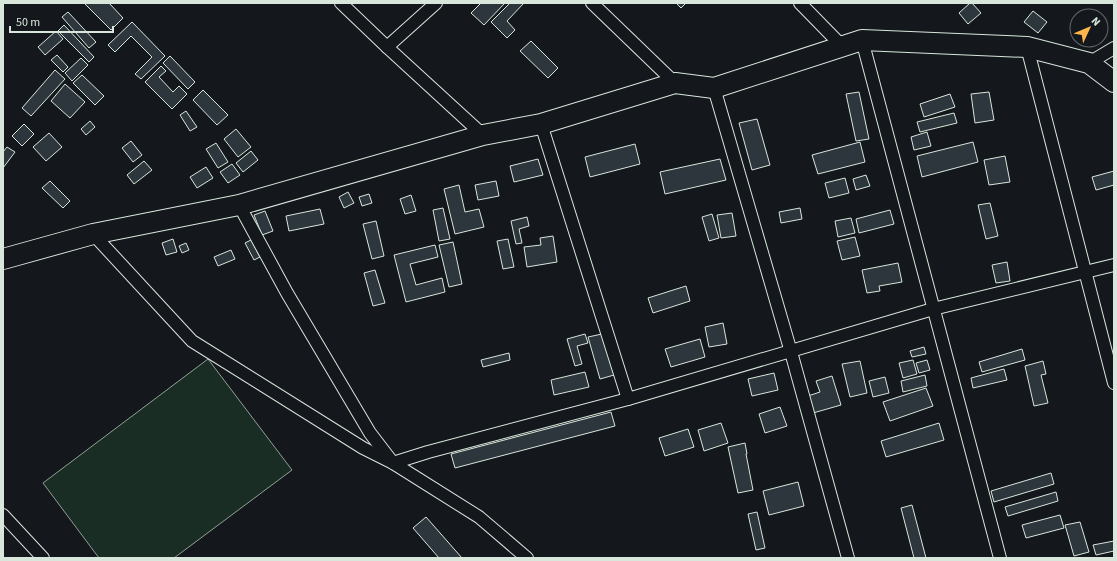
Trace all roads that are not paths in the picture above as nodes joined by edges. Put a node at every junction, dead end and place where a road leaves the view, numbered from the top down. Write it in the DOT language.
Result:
graph roads {
  1 [pos="341,3"];
  2 [pos="436,3"];
  3 [pos="592,3"];
  4 [pos="800,3"];
  5 [pos="862,40"];
  6 [pos="842,46"];
  7 [pos="387,47"];
  8 [pos="1027,47"];
  9 [pos="1114,48"];
  10 [pos="1089,63"];
  11 [pos="1114,82"];
  12 [pos="675,83"];
  13 [pos="714,88"];
  14 [pos="541,124"];
  15 [pos="483,135"];
  16 [pos="239,205"];
  17 [pos="93,234"];
  18 [pos="3,259"];
  19 [pos="1114,265"];
  20 [pos="1086,271"];
  21 [pos="933,309"];
  22 [pos="791,352"];
  23 [pos="1114,383"];
  24 [pos="628,399"];
  25 [pos="393,463"];
  26 [pos="3,515"];
  27 [pos="43,558"];
  28 [pos="527,558"];
  29 [pos="848,558"];
  30 [pos="1000,558"];
  1 -- 7 [label="street"];
  2 -- 7 [label="street"];
  3 -- 12 [label="street"];
  4 -- 6 [label="street"];
  5 -- 6 [label="main road"];
  5 -- 8 [label="main road"];
  5 -- 21 [label="street"];
  6 -- 13 [label="main road"];
  7 -- 15 [label="street"];
  8 -- 10 [label="main road"];
  8 -- 20 [label="street"];
  9 -- 10 [label="street"];
  10 -- 11 [label="main road"];
  12 -- 13 [label="main road"];
  12 -- 14 [label="main road"];
  13 -- 22 [label="street"];
  14 -- 15 [label="main road"];
  14 -- 24 [label="street"];
  15 -- 16 [label="main road"];
  16 -- 17 [label="main road"];
  16 -- 25 [label="street"];
  17 -- 18 [label="main road"];
  17 -- 25 [label="street"];
  19 -- 20 [label="street"];
  20 -- 21 [label="street"];
  20 -- 23 [label="street"];
  21 -- 22 [label="street"];
  21 -- 30 [label="street"];
  22 -- 24 [label="street"];
  22 -- 29 [label="street"];
  24 -- 25 [label="street"];
  25 -- 28 [label="street"];
  26 -- 27 [label="street"];
}
